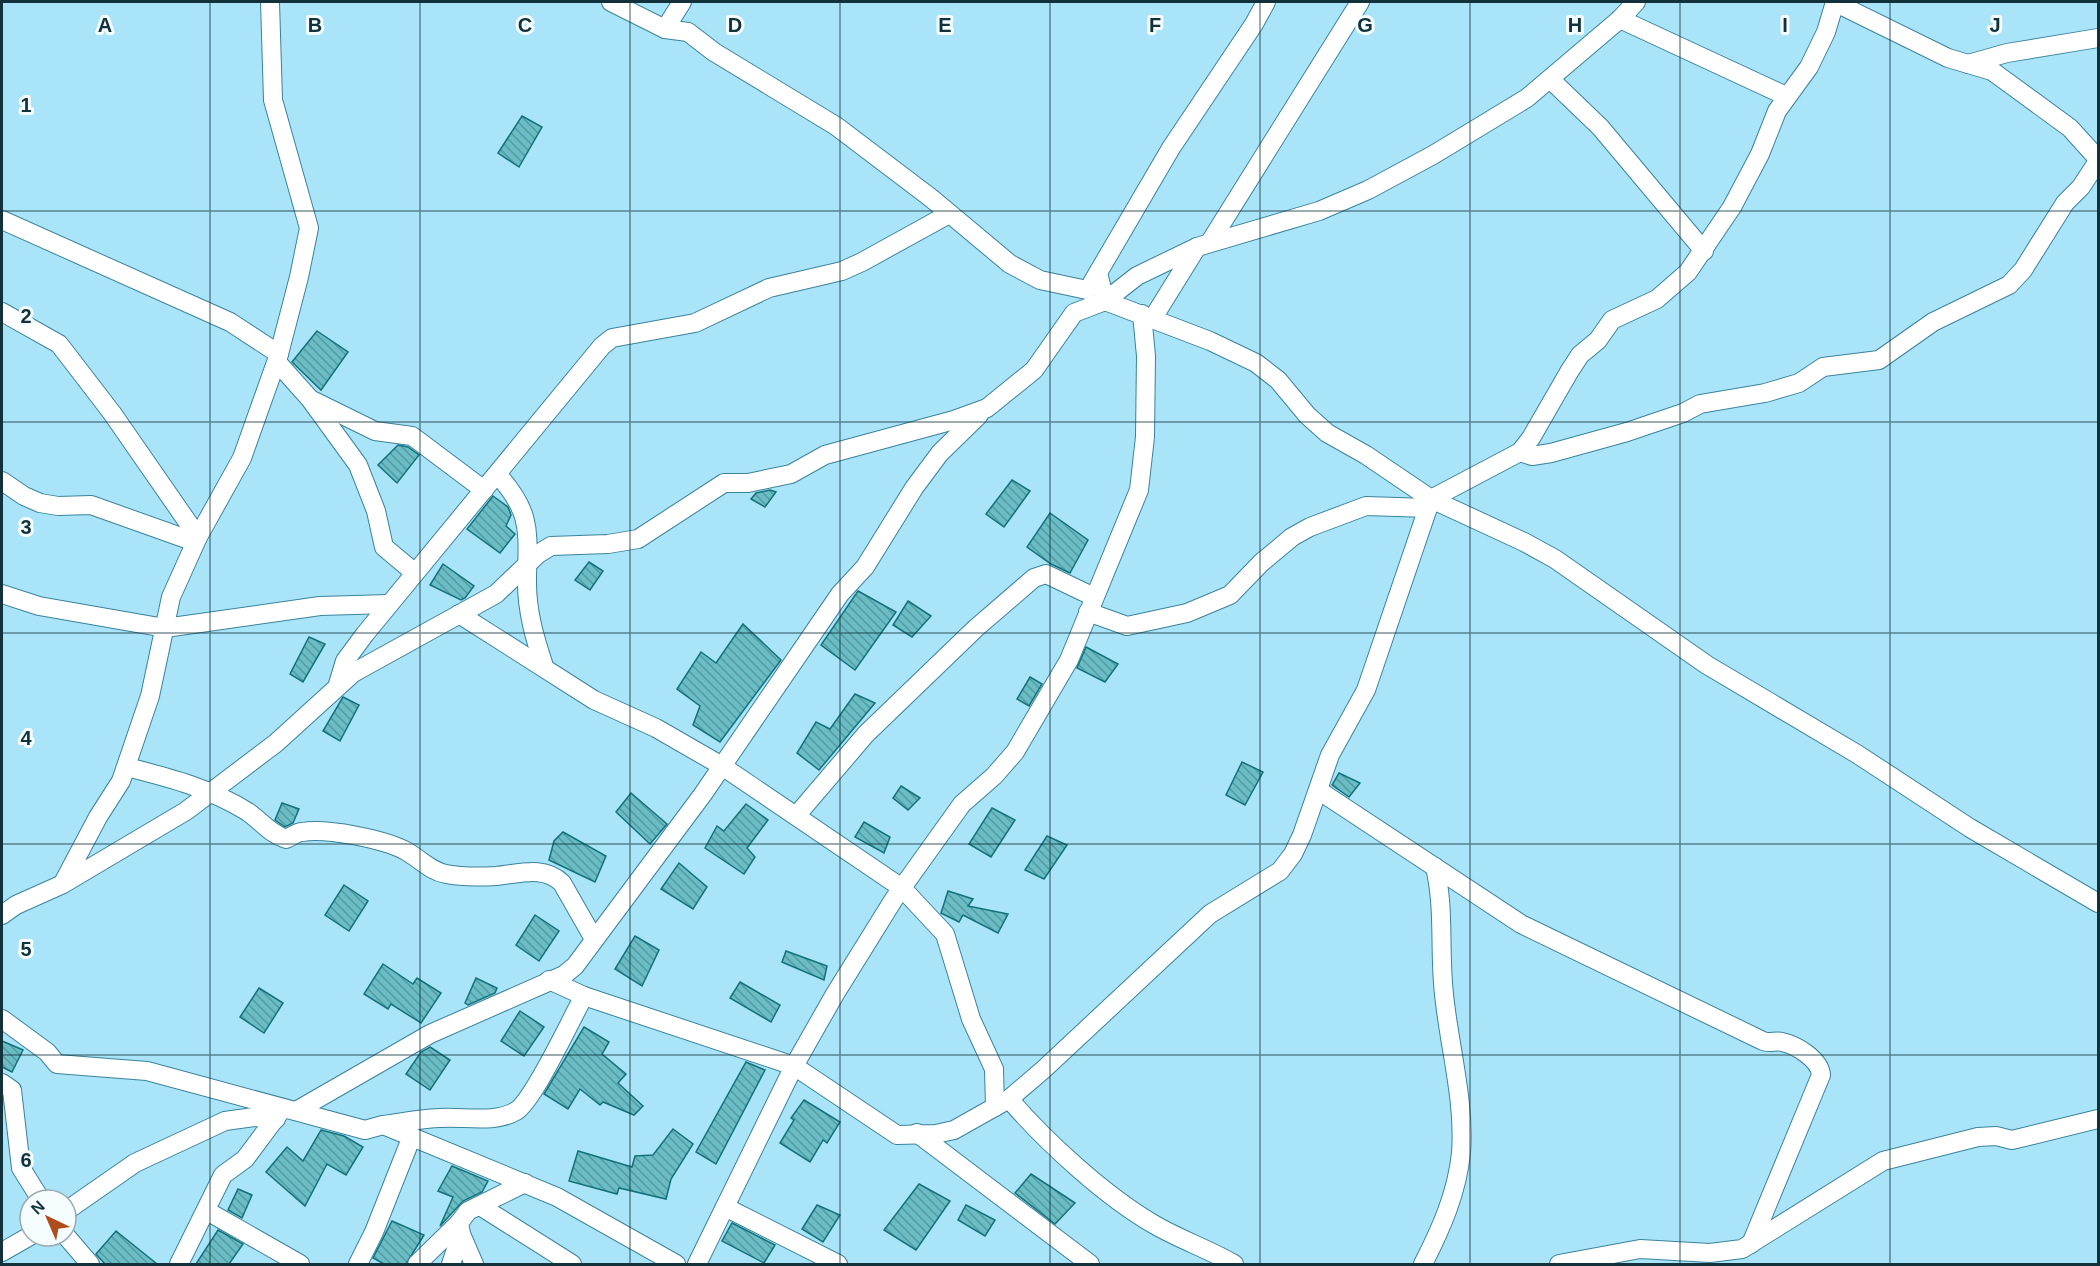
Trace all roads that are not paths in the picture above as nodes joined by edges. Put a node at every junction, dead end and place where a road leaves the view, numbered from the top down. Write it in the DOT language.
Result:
graph roads {
  1 [pos="270,2"];
  2 [pos="611,2"];
  3 [pos="682,2"];
  4 [pos="1266,2"];
  5 [pos="1360,2"];
  6 [pos="1636,2"];
  7 [pos="1843,3"];
  8 [pos="1620,19"];
  9 [pos="665,29"];
  10 [pos="2098,38"];
  11 [pos="1967,64"];
  12 [pos="1550,79"];
  13 [pos="1786,96"];
  14 [pos="2098,160"];
  15 [pos="949,214"];
  16 [pos="2,220"];
  17 [pos="1204,244"];
  18 [pos="1704,251"];
  19 [pos="1098,273"];
  20 [pos="1088,290"];
  21 [pos="1105,301"];
  22 [pos="2,312"];
  23 [pos="1074,313"];
  24 [pos="1148,316"];
  25 [pos="278,358"];
  26 [pos="310,399"];
  27 [pos="987,408"];
  28 [pos="1520,452"];
  29 [pos="498,475"];
  30 [pos="2,481"];
  31 [pos="484,490"];
  32 [pos="1430,503"];
  33 [pos="196,539"];
  34 [pos="529,563"];
  35 [pos="415,573"];
  36 [pos="2,594"];
  37 [pos="389,604"];
  38 [pos="1091,605"];
  39 [pos="459,614"];
  40 [pos="165,628"];
  41 [pos="543,666"];
  42 [pos="338,684"];
  43 [pos="722,766"];
  44 [pos="127,767"];
  45 [pos="1318,790"];
  46 [pos="212,793"];
  47 [pos="796,816"];
  48 [pos="1435,867"];
  49 [pos="63,884"];
  50 [pos="902,888"];
  51 [pos="2098,903"];
  52 [pos="2,915"];
  53 [pos="594,939"];
  54 [pos="549,980"];
  55 [pos="584,996"];
  56 [pos="2,1019"];
  57 [pos="794,1066"];
  58 [pos="2,1083"];
  59 [pos="1002,1103"];
  60 [pos="284,1113"];
  61 [pos="2098,1119"];
  62 [pos="383,1125"];
  63 [pos="917,1133"];
  64 [pos="411,1136"];
  65 [pos="525,1183"];
  66 [pos="34,1188"];
  67 [pos="78,1203"];
  68 [pos="480,1206"];
  69 [pos="725,1207"];
  70 [pos="207,1211"];
  71 [pos="460,1229"];
  72 [pos="18,1243"];
  73 [pos="1751,1244"];
  74 [pos="76,1248"];
  75 [pos="2,1252"];
  76 [pos="90,1264"];
  77 [pos="179,1264"];
  78 [pos="300,1264"];
  79 [pos="358,1264"];
  80 [pos="417,1264"];
  81 [pos="451,1264"];
  82 [pos="474,1264"];
  83 [pos="572,1264"];
  84 [pos="676,1264"];
  85 [pos="697,1264"];
  86 [pos="837,1264"];
  87 [pos="1090,1264"];
  88 [pos="1234,1264"];
  89 [pos="1424,1264"];
  90 [pos="1559,1264"];
  1 -- 25 [label="street"];
  2 -- 9 [label="street"];
  3 -- 9 [label="street"];
  4 -- 19 [label="street"];
  5 -- 17 [label="street"];
  6 -- 8 [label="street"];
  7 -- 11 [label="street"];
  7 -- 13 [label="street"];
  8 -- 12 [label="street"];
  8 -- 13 [label="street"];
  9 -- 15 [label="street"];
  10 -- 11 [label="street"];
  11 -- 14 [label="street"];
  12 -- 17 [label="street"];
  12 -- 18 [label="street"];
  13 -- 18 [label="street"];
  14 -- 28 [label="street"];
  15 -- 20 [label="street"];
  15 -- 29 [label="street"];
  16 -- 25 [label="street"];
  17 -- 21 [label="street"];
  17 -- 24 [label="street"];
  18 -- 28 [label="street"];
  19 -- 20 [label="street"];
  19 -- 21 [label="street"];
  20 -- 23 [label="street"];
  21 -- 23 [label="street"];
  21 -- 24 [label="street"];
  22 -- 33 [label="street"];
  23 -- 27 [label="street"];
  24 -- 32 [label="street"];
  24 -- 38 [label="street"];
  25 -- 26 [label="street"];
  25 -- 33 [label="street"];
  26 -- 31 [label="street"];
  26 -- 35 [label="street"];
  27 -- 34 [label="street"];
  27 -- 43 [label="street"];
  28 -- 32 [label="street"];
  29 -- 31 [label="street"];
  29 -- 34 [label="street"];
  30 -- 33 [label="street"];
  31 -- 35 [label="street"];
  32 -- 38 [label="street"];
  32 -- 45 [label="street"];
  32 -- 51 [label="street"];
  33 -- 40 [label="street"];
  34 -- 39 [label="street"];
  34 -- 41 [label="street"];
  35 -- 37 [label="street"];
  36 -- 40 [label="street"];
  37 -- 40 [label="street"];
  37 -- 42 [label="street"];
  38 -- 47 [label="street"];
  38 -- 50 [label="street"];
  39 -- 41 [label="street"];
  39 -- 42 [label="street"];
  40 -- 44 [label="street"];
  41 -- 43 [label="street"];
  42 -- 46 [label="street"];
  43 -- 47 [label="street"];
  43 -- 53 [label="street"];
  44 -- 46 [label="street"];
  44 -- 49 [label="street"];
  45 -- 48 [label="street"];
  45 -- 59 [label="street"];
  46 -- 49 [label="street"];
  46 -- 53 [label="street"];
  47 -- 50 [label="street"];
  48 -- 73 [label="street"];
  48 -- 89 [label="street"];
  49 -- 52 [label="street"];
  50 -- 57 [label="street"];
  50 -- 59 [label="street"];
  53 -- 54 [label="street"];
  54 -- 55 [label="street"];
  54 -- 60 [label="street"];
  55 -- 57 [label="street"];
  55 -- 62 [label="street"];
  56 -- 60 [label="street"];
  57 -- 63 [label="street"];
  57 -- 69 [label="street"];
  58 -- 66 [label="street"];
  59 -- 63 [label="street"];
  59 -- 88 [label="street"];
  60 -- 62 [label="street"];
  60 -- 67 [label="street"];
  60 -- 70 [label="street"];
  61 -- 73 [label="street"];
  62 -- 64 [label="street"];
  63 -- 87 [label="street"];
  64 -- 65 [label="street"];
  64 -- 79 [label="street"];
  65 -- 68 [label="street"];
  65 -- 84 [label="street"];
  68 -- 71 [label="street"];
  68 -- 83 [label="street"];
  69 -- 85 [label="street"];
  69 -- 86 [label="street"];
  70 -- 77 [label="street"];
  70 -- 78 [label="street"];
  71 -- 80 [label="street"];
  71 -- 81 [label="street"];
  71 -- 82 [label="street"];
  72 -- 75 [label="street"];
  73 -- 90 [label="street"];
  74 -- 76 [label="street"];
}
